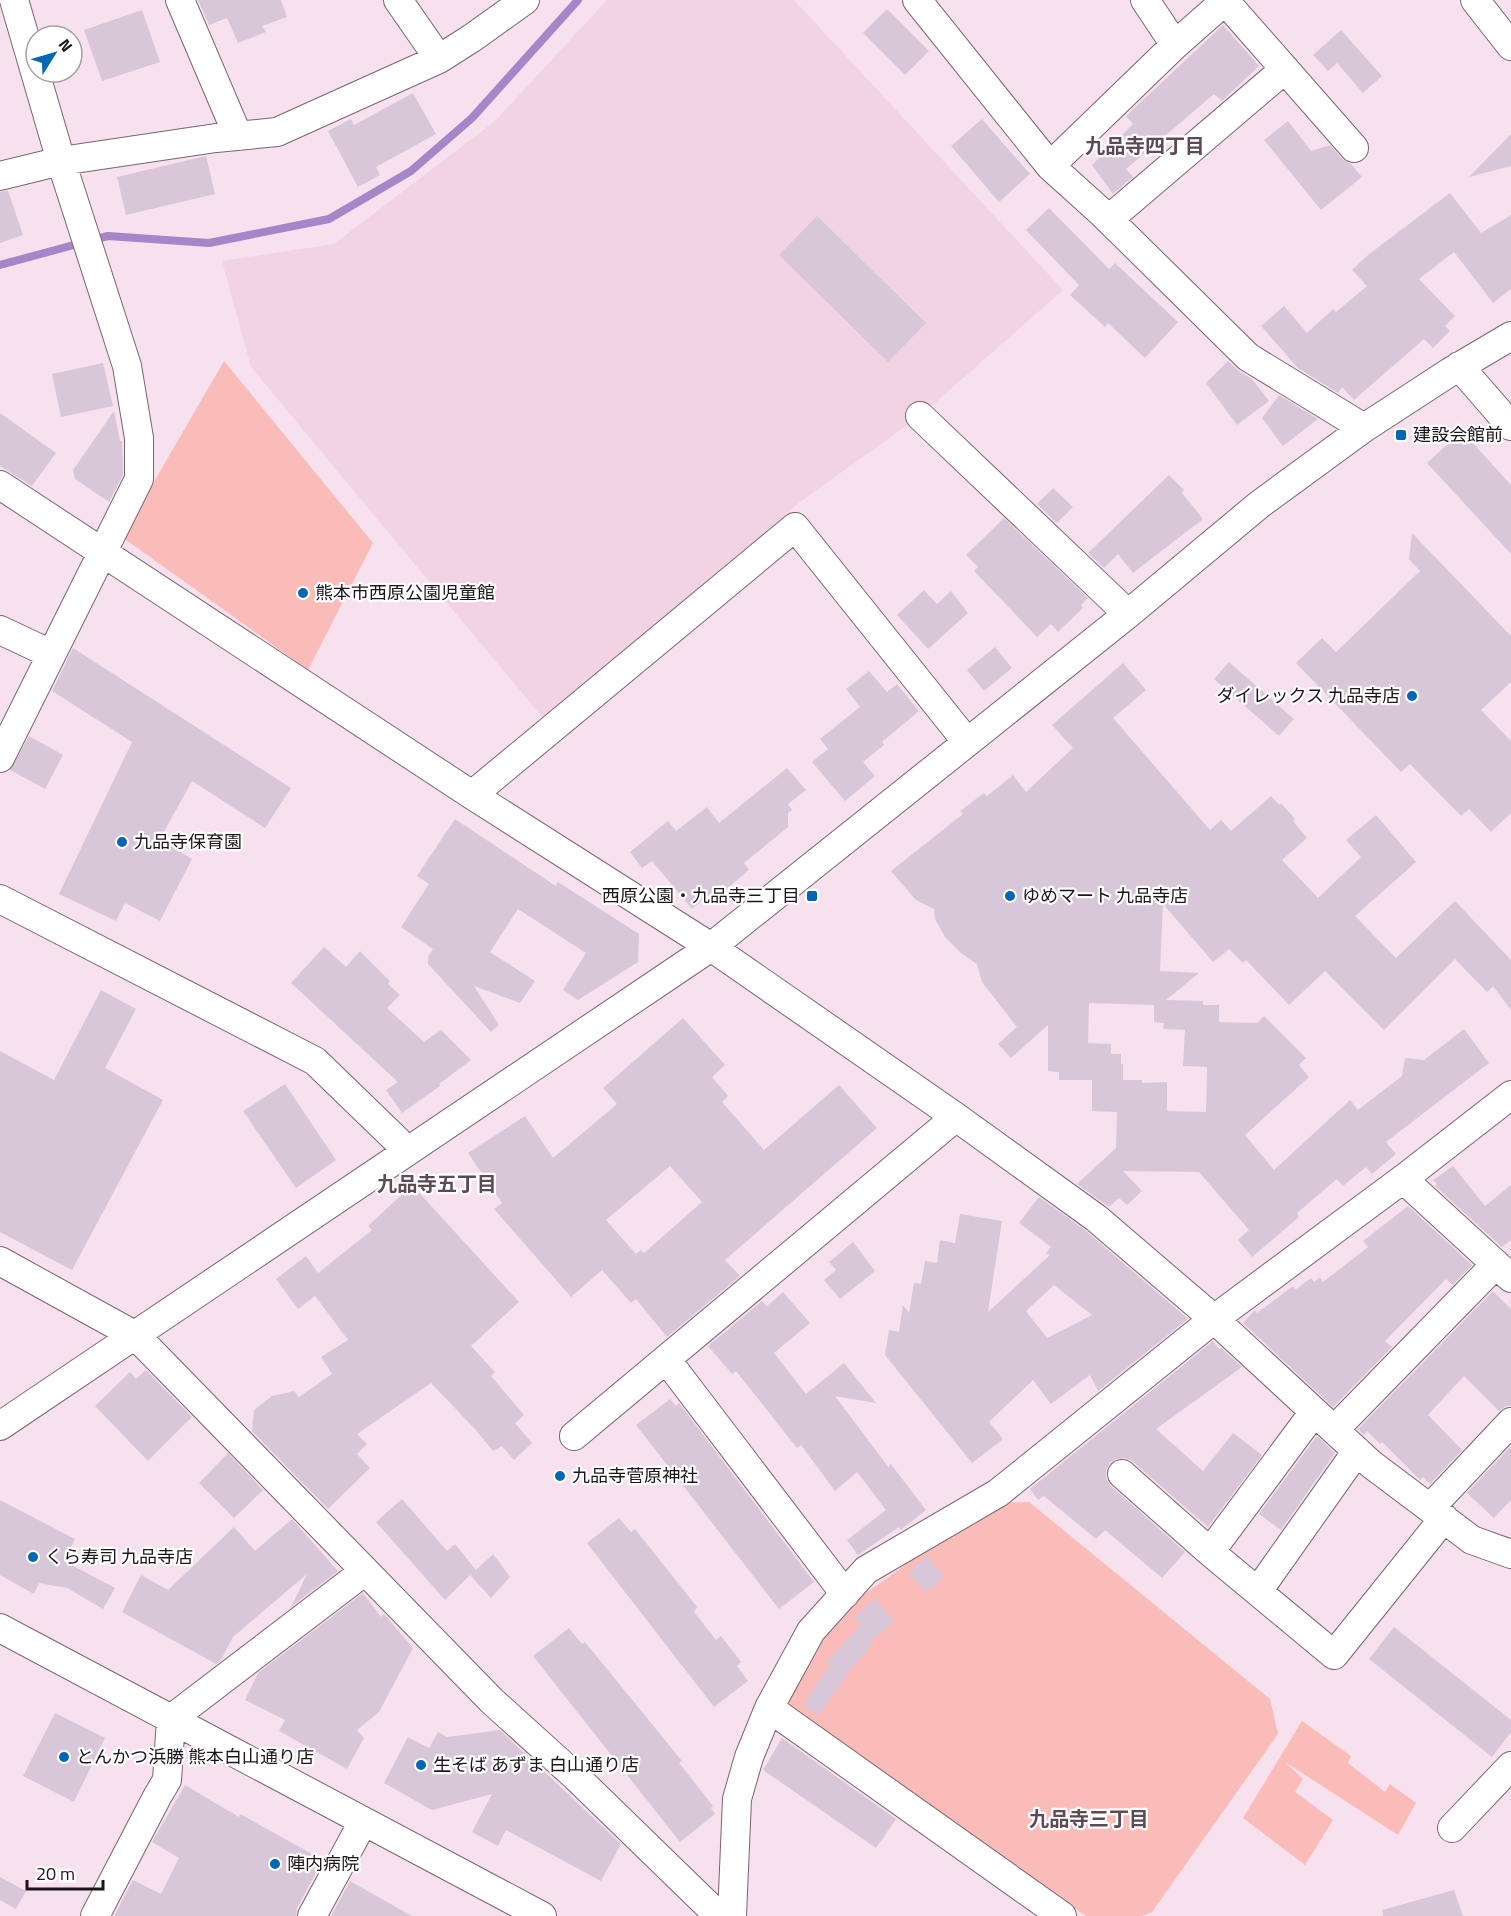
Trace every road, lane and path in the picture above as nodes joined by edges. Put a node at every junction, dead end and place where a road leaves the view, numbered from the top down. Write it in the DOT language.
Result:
graph roads {
  1 [pos="14,0"];
  2 [pos="180,0"];
  3 [pos="398,0"];
  4 [pos="525,0"];
  5 [pos="917,0"];
  6 [pos="1145,0"];
  7 [pos="1225,0"];
  8 [pos="1475,0"];
  9 [pos="1507,33"];
  10 [pos="1175,45"];
  11 [pos="439,59"];
  12 [pos="1285,69"];
  13 [pos="238,136"];
  14 [pos="1354,148"];
  15 [pos="61,161"];
  16 [pos="1050,166"];
  17 [pos="0,176"];
  18 [pos="1109,219"];
  19 [pos="1511,336"];
  20 [pos="1459,366"];
  21 [pos="921,416"];
  22 [pos="1511,426"];
  23 [pos="1364,428"];
  24 [pos="0,485"];
  25 [pos="102,551"];
  26 [pos="1128,614"];
  27 [pos="0,630"];
  28 [pos="51,654"];
  29 [pos="967,742"];
  30 [pos="0,758"];
  31 [pos="472,795"];
  32 [pos="0,899"];
  33 [pos="711,947"];
  34 [pos="1511,1095"];
  35 [pos="956,1117"];
  36 [pos="408,1151"];
  37 [pos="1403,1179"];
  38 [pos="0,1261"];
  39 [pos="1503,1271"];
  40 [pos="1214,1319"];
  41 [pos="136,1336"];
  42 [pos="666,1359"];
  43 [pos="1324,1421"];
  44 [pos="1511,1422"];
  45 [pos="0,1426"];
  46 [pos="574,1436"];
  47 [pos="1357,1451"];
  48 [pos="1122,1474"];
  49 [pos="1437,1513"];
  50 [pos="1210,1552"];
  51 [pos="1511,1554"];
  52 [pos="365,1571"];
  53 [pos="1258,1592"];
  54 [pos="845,1594"];
  55 [pos="0,1628"];
  56 [pos="770,1708"];
  57 [pos="171,1719"];
  58 [pos="1511,1766"];
  59 [pos="363,1822"];
  60 [pos="1452,1828"];
  61 [pos="95,1916"];
  62 [pos="312,1916"];
  63 [pos="542,1916"];
  64 [pos="719,1916"];
  65 [pos="732,1916"];
  66 [pos="1062,1916"];
  1 -- 15 [label="street"];
  2 -- 13 [label="street"];
  3 -- 11 [label="street"];
  4 -- 11 [label="street"];
  5 -- 16 [label="street"];
  6 -- 10 [label="street"];
  7 -- 10 [label="street"];
  7 -- 12 [label="street"];
  8 -- 9 [label="street"];
  10 -- 16 [label="street"];
  11 -- 13 [label="street"];
  12 -- 14 [label="street"];
  12 -- 18 [label="street"];
  13 -- 15 [label="street"];
  15 -- 17 [label="street"];
  15 -- 25 [label="street"];
  16 -- 18 [label="street"];
  18 -- 23 [label="street"];
  19 -- 20 [label="street"];
  20 -- 22 [label="street"];
  20 -- 23 [label="street"];
  21 -- 26 [label="street"];
  23 -- 26 [label="street"];
  24 -- 25 [label="street"];
  25 -- 28 [label="street"];
  25 -- 31 [label="street"];
  26 -- 29 [label="street"];
  27 -- 28 [label="street"];
  28 -- 30 [label="street"];
  29 -- 31 [label="street"];
  29 -- 33 [label="street"];
  31 -- 33 [label="street"];
  32 -- 36 [label="street"];
  33 -- 35 [label="street"];
  33 -- 36 [label="street"];
  34 -- 37 [label="street"];
  35 -- 40 [label="street"];
  35 -- 42 [label="street"];
  36 -- 41 [label="street"];
  37 -- 39 [label="street"];
  37 -- 40 [label="street"];
  38 -- 41 [label="street"];
  39 -- 43 [label="street"];
  40 -- 43 [label="street"];
  40 -- 54 [label="street"];
  41 -- 45 [label="street"];
  41 -- 52 [label="street"];
  42 -- 46 [label="street"];
  42 -- 54 [label="street"];
  43 -- 47 [label="street"];
  43 -- 50 [label="street"];
  44 -- 49 [label="street"];
  47 -- 49 [label="street"];
  47 -- 53 [label="street"];
  48 -- 50 [label="street"];
  49 -- 51 [label="street"];
  49 -- 53 [label="street"];
  50 -- 53 [label="street"];
  52 -- 57 [label="street"];
  52 -- 64 [label="street"];
  54 -- 56 [label="street"];
  55 -- 57 [label="street"];
  56 -- 65 [label="street"];
  56 -- 66 [label="street"];
  57 -- 59 [label="street"];
  57 -- 61 [label="street"];
  58 -- 60 [label="street"];
  59 -- 62 [label="street"];
  59 -- 63 [label="street"];
}
